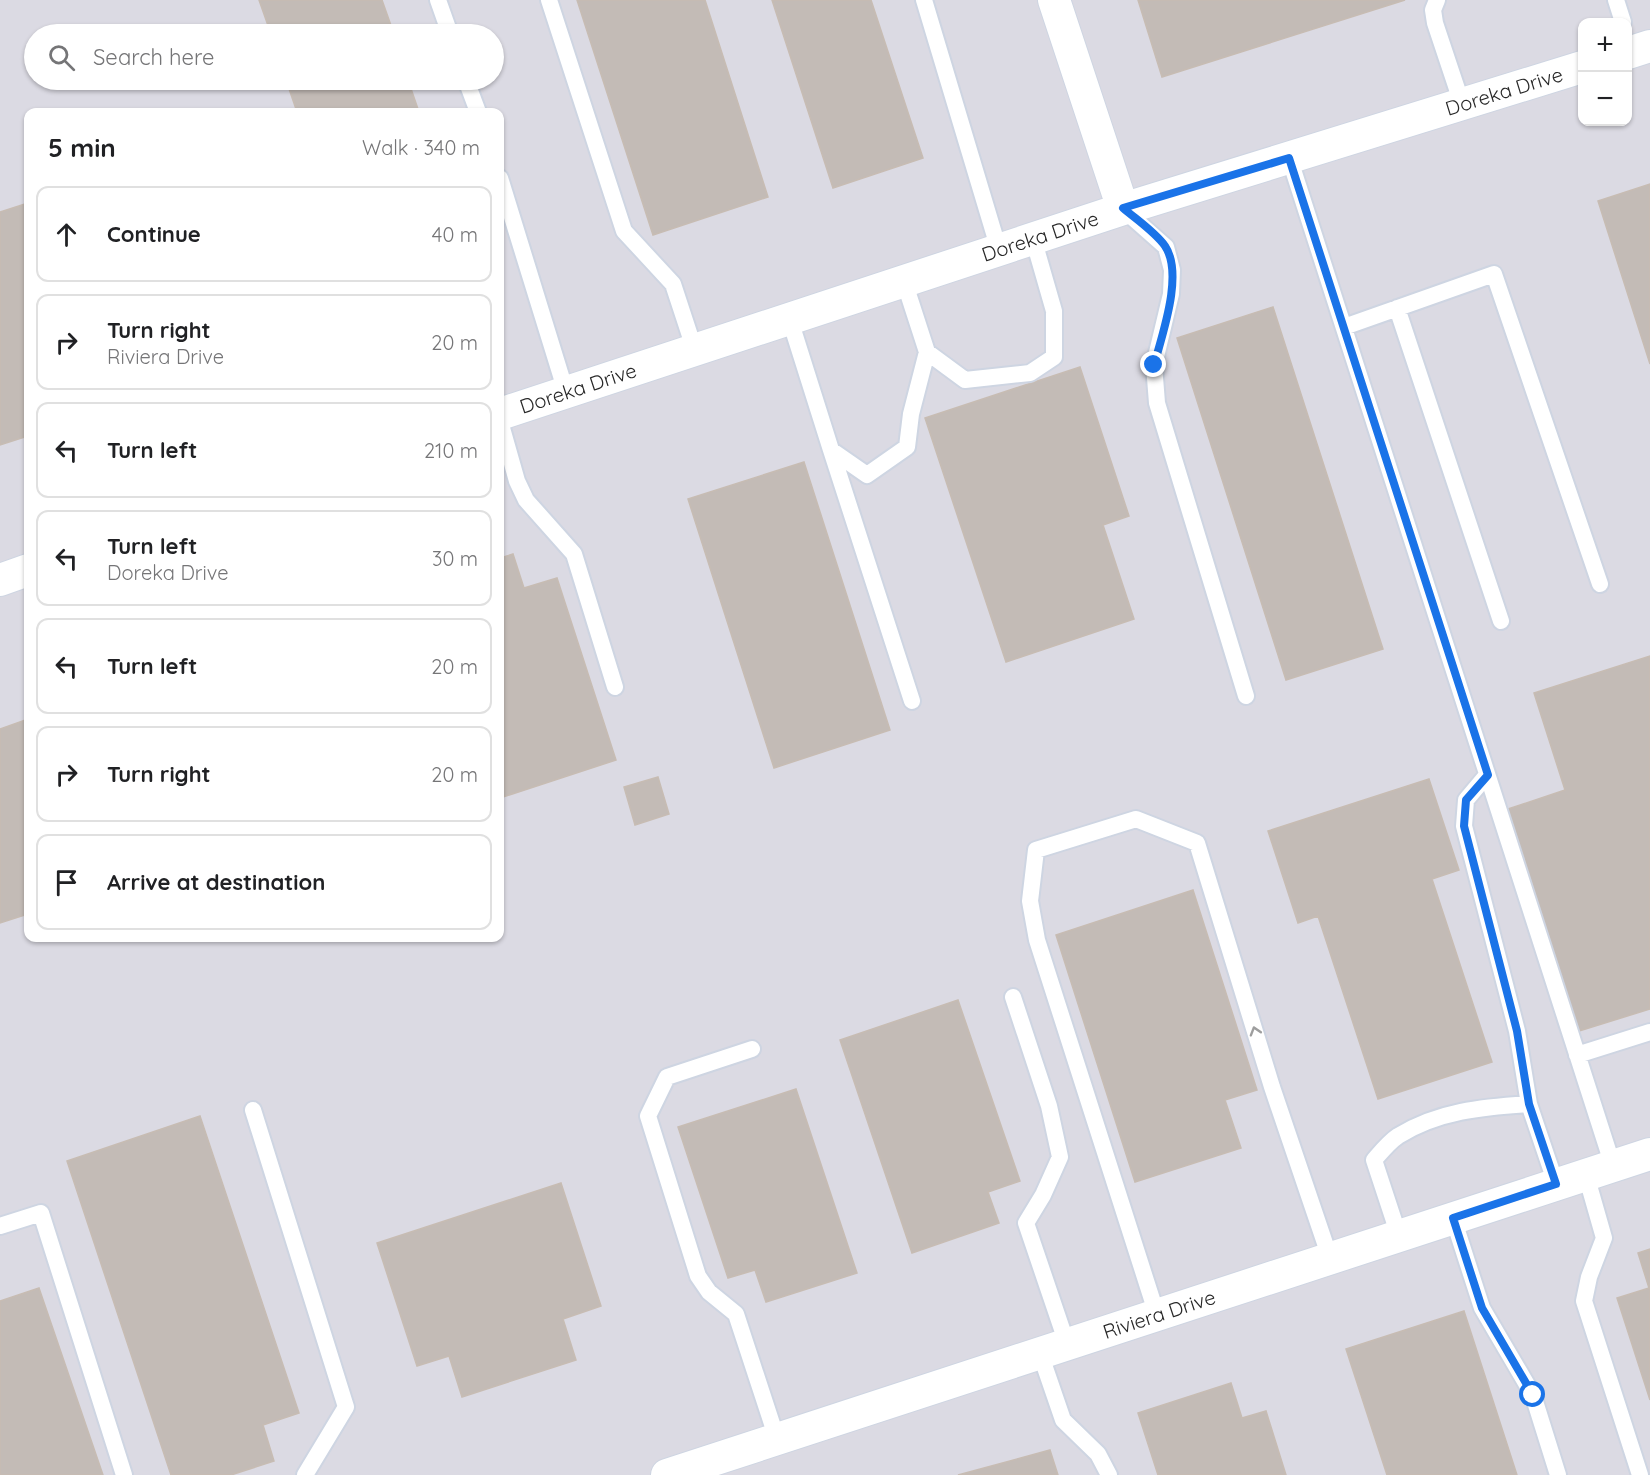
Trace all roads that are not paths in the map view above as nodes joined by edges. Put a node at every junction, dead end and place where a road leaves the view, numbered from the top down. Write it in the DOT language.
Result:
graph roads {
  1 [pos="438,0"];
  2 [pos="549,0"];
  3 [pos="924,0"];
  4 [pos="1054,0"];
  5 [pos="1437,0"];
  6 [pos="1616,0"];
  7 [pos="1623,18"];
  8 [pos="446,24"];
  9 [pos="1578,68"];
  10 [pos="470,90"];
  11 [pos="1462,104"];
  12 [pos="476,108"];
  13 [pos="1289,158"];
  14 [pos="504,191"];
  15 [pos="1123,208"];
  16 [pos="1033,238"];
  17 [pos="999,250"];
  18 [pos="904,281"];
  19 [pos="1397,308"];
  20 [pos="790,320"];
  21 [pos="1344,327"];
  22 [pos="695,351"];
  23 [pos="927,352"];
  24 [pos="566,392"];
  25 [pos="504,413"];
  26 [pos="504,435"];
  27 [pos="831,450"];
  28 [pos="24,571"];
  29 [pos="0,579"];
  30 [pos="1600,584"];
  31 [pos="1501,621"];
  32 [pos="615,687"];
  33 [pos="1246,696"];
  34 [pos="912,701"];
  35 [pos="1488,775"];
  36 [pos="1013,997"];
  37 [pos="1650,1032"];
  38 [pos="752,1049"];
  39 [pos="1577,1055"];
  40 [pos="1529,1104"];
  41 [pos="253,1110"];
  42 [pos="1650,1154"];
  43 [pos="1599,1170"];
  44 [pos="1556,1184"];
  45 [pos="1453,1218"];
  46 [pos="0,1226"];
  47 [pos="1399,1236"];
  48 [pos="1330,1258"];
  49 [pos="1157,1315"];
  50 [pos="1053,1349"];
  51 [pos="777,1439"];
  52 [pos="124,1475"];
  53 [pos="304,1475"];
  54 [pos="667,1475"];
  55 [pos="1109,1475"];
  56 [pos="1558,1475"];
  57 [pos="1640,1475"];
  1 -- 8 [label="lane"];
  2 -- 22 [label="lane"];
  3 -- 17 [label="lane"];
  4 -- 15 [label="street"];
  5 -- 11 [label="lane"];
  6 -- 7 [label="lane"];
  9 -- 11 [label="street, Doreka Drive"];
  10 -- 12 [label="lane"];
  11 -- 13 [label="street, Doreka Drive"];
  13 -- 15 [label="street, Doreka Drive"];
  13 -- 21 [label="lane"];
  14 -- 24 [label="lane"];
  15 -- 16 [label="street, Doreka Drive"];
  15 -- 33 [label="lane"];
  16 -- 17 [label="street, Doreka Drive"];
  16 -- 23 [label="lane"];
  17 -- 18 [label="street, Doreka Drive"];
  18 -- 20 [label="street, Doreka Drive"];
  18 -- 23 [label="lane"];
  19 -- 21 [label="lane"];
  19 -- 30 [label="lane"];
  19 -- 31 [label="lane"];
  20 -- 22 [label="street, Doreka Drive"];
  20 -- 27 [label="lane"];
  21 -- 35 [label="lane"];
  22 -- 24 [label="street, Doreka Drive"];
  23 -- 27 [label="lane"];
  24 -- 25 [label="street, Doreka Drive"];
  26 -- 32 [label="lane"];
  27 -- 34 [label="lane"];
  28 -- 29 [label="street"];
  35 -- 39 [label="lane"];
  35 -- 40 [label="lane"];
  36 -- 50 [label="lane"];
  37 -- 39 [label="lane"];
  38 -- 51 [label="lane"];
  39 -- 43 [label="lane"];
  40 -- 44 [label="lane"];
  40 -- 47 [label="lane"];
  41 -- 53 [label="lane"];
  42 -- 43 [label="street, Riviera Drive"];
  43 -- 44 [label="street, Riviera Drive"];
  43 -- 57 [label="lane"];
  44 -- 45 [label="street, Riviera Drive"];
  45 -- 47 [label="street, Riviera Drive"];
  45 -- 56 [label="lane"];
  46 -- 52 [label="lane"];
  47 -- 48 [label="street, Riviera Drive"];
  48 -- 49 [label="street, Riviera Drive"];
  48 -- 49 [label="lane, one-way"];
  49 -- 50 [label="street, Riviera Drive"];
  50 -- 51 [label="street, Riviera Drive"];
  50 -- 55 [label="lane"];
  51 -- 54 [label="street, Riviera Drive"];
}
